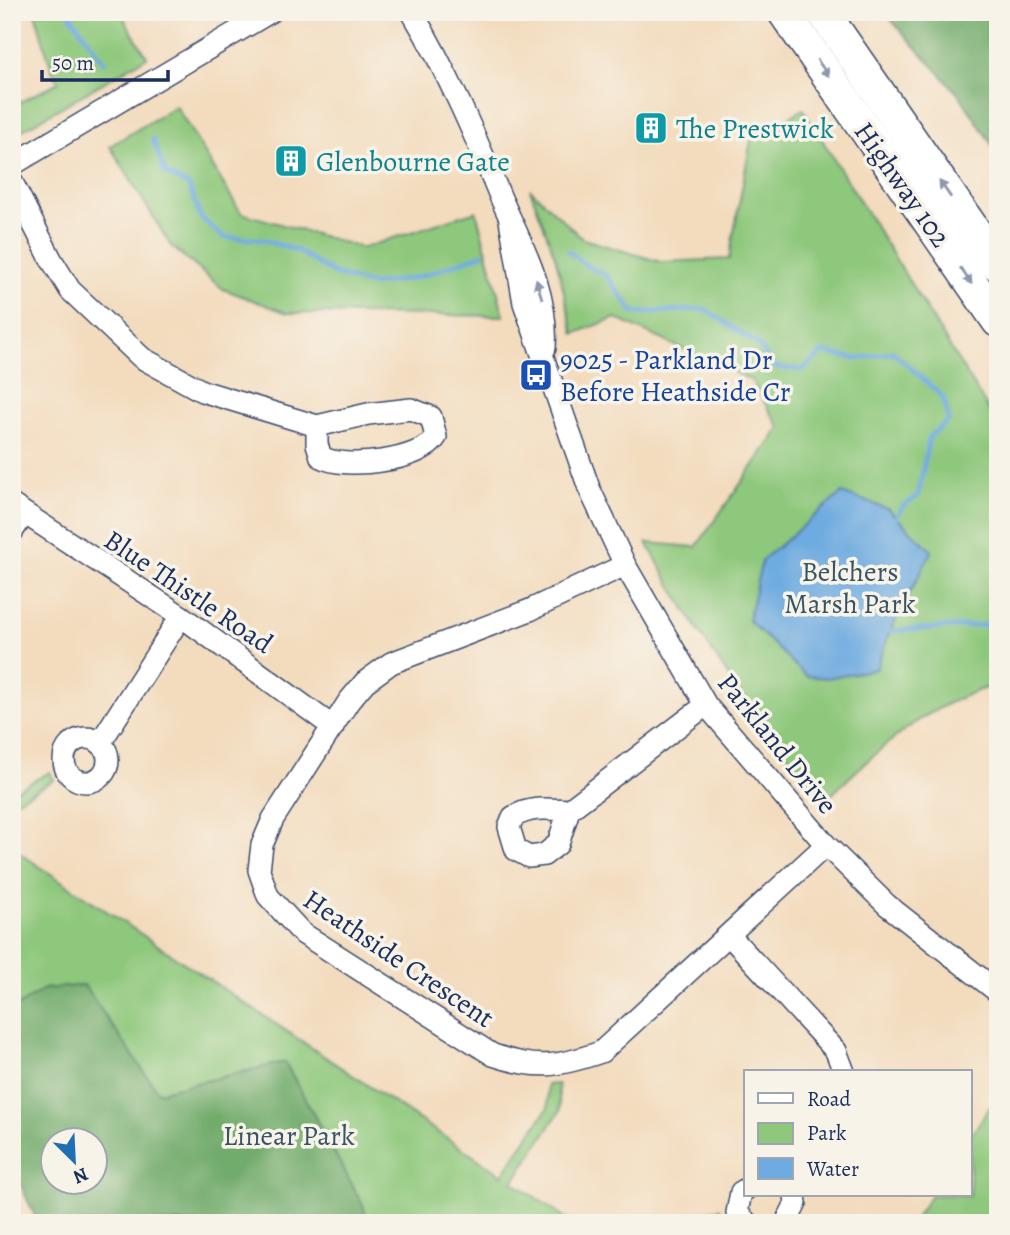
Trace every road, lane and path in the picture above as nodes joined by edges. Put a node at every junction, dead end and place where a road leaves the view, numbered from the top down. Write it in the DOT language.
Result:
graph roads {
  1 [pos="270,12"];
  2 [pos="412,12"];
  3 [pos="785,12"];
  4 [pos="823,12"];
  5 [pos="12,165"];
  6 [pos="12,182"];
  7 [pos="998,265"];
  8 [pos="998,321"];
  9 [pos="317,426"];
  10 [pos="16,517"];
  11 [pos="625,565"];
  12 [pos="181,616"];
  13 [pos="706,705"];
  14 [pos="332,727"];
  15 [pos="100,743"];
  16 [pos="569,810"];
  17 [pos="826,845"];
  18 [pos="729,935"];
  19 [pos="998,992"];
  20 [pos="843,1070"];
  21 [pos="744,1190"];
  22 [pos="795,1196"];
  23 [pos="747,1223"];
  24 [pos="786,1223"];
  1 -- 5 [label="street"];
  2 -- 11 [label="street, Parkland Drive"];
  3 -- 8 [label="highway, Highway 102, one-way"];
  7 -- 4 [label="highway, Highway 102, one-way"];
  6 -- 9 [label="street"];
  9 -- 9 [label="street"];
  10 -- 12 [label="street, Blue Thistle Road"];
  11 -- 13 [label="street, Parkland Drive"];
  11 -- 14 [label="street, Heathside Crescent"];
  12 -- 14 [label="street, Blue Thistle Road"];
  12 -- 15 [label="street"];
  13 -- 16 [label="street"];
  13 -- 17 [label="street, Parkland Drive"];
  14 -- 18 [label="street, Heathside Crescent"];
  17 -- 18 [label="street, Heathside Crescent"];
  17 -- 19 [label="street, Parkland Drive"];
  18 -- 20 [label="street"];
  21 -- 23 [label="street"];
  22 -- 24 [label="street"];
}
